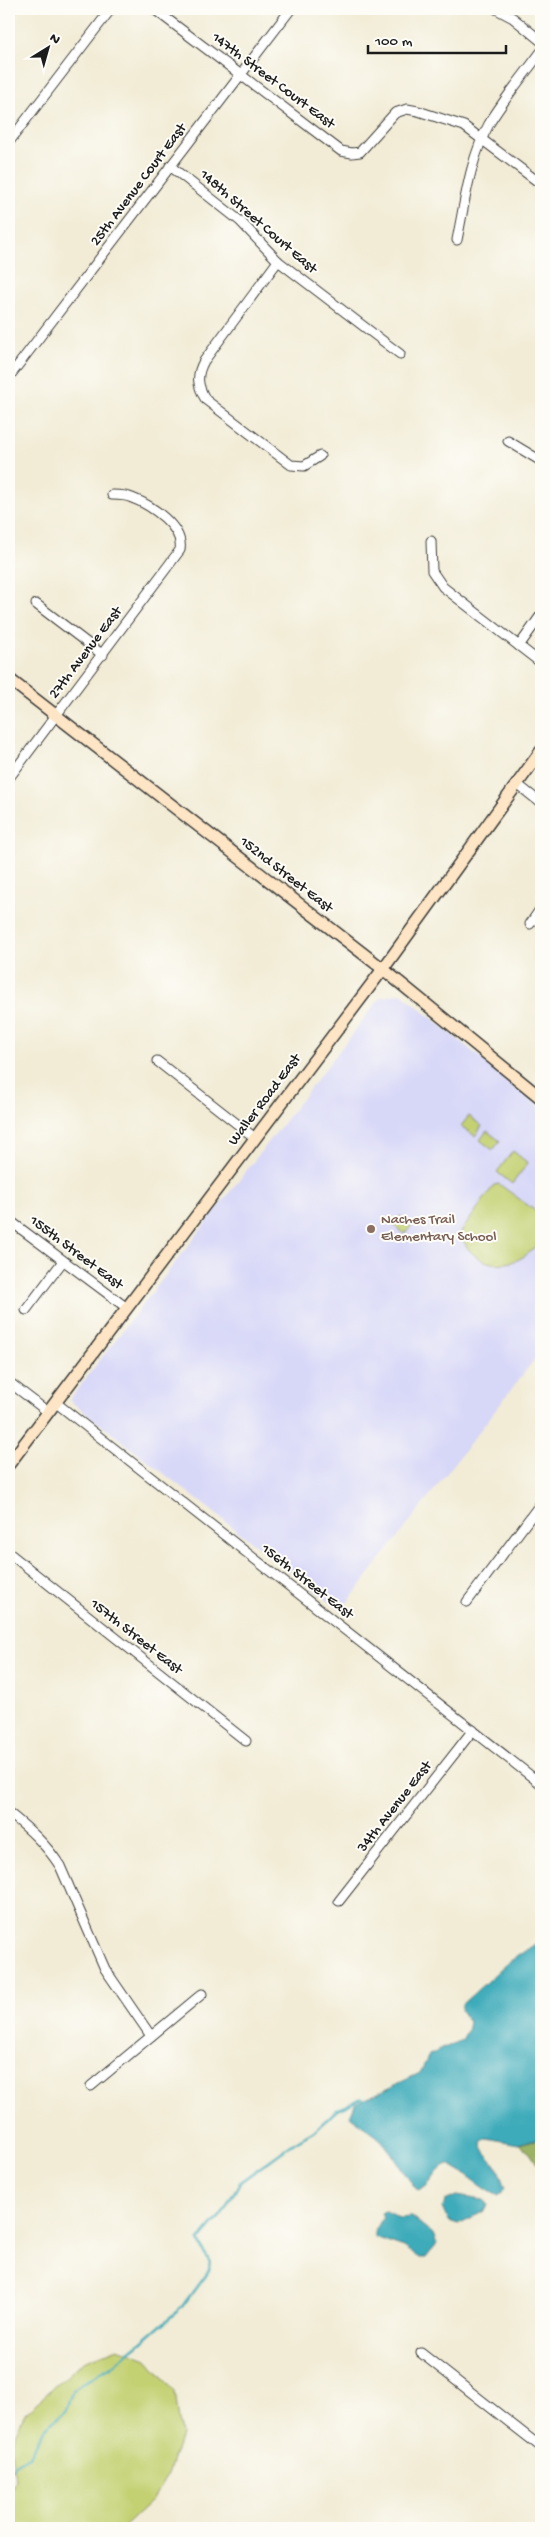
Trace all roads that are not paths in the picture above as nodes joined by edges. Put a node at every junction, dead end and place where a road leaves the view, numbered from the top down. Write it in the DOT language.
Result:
graph roads {
  1 [pos="111,9"];
  2 [pos="154,9"];
  3 [pos="291,9"];
  4 [pos="496,9"];
  5 [pos="541,41"];
  6 [pos="541,52"];
  7 [pos="241,74"];
  8 [pos="483,139"];
  9 [pos="9,142"];
  10 [pos="170,166"];
  11 [pos="541,184"];
  12 [pos="457,240"];
  13 [pos="278,261"];
  14 [pos="400,354"];
  15 [pos="9,377"];
  16 [pos="508,440"];
  17 [pos="320,456"];
  18 [pos="541,461"];
  19 [pos="112,495"];
  20 [pos="431,542"];
  21 [pos="36,604"];
  22 [pos="541,615"];
  23 [pos="519,646"];
  24 [pos="103,655"];
  25 [pos="541,663"];
  26 [pos="9,679"];
  27 [pos="56,716"];
  28 [pos="541,751"];
  29 [pos="9,778"];
  30 [pos="517,784"];
  31 [pos="541,803"];
  32 [pos="541,908"];
  33 [pos="530,924"];
  34 [pos="383,969"];
  35 [pos="157,1062"];
  36 [pos="541,1098"];
  37 [pos="255,1138"];
  38 [pos="9,1220"];
  39 [pos="63,1261"];
  40 [pos="126,1308"];
  41 [pos="26,1310"];
  42 [pos="9,1382"];
  43 [pos="55,1402"];
  44 [pos="48,1412"];
  45 [pos="9,1464"];
  46 [pos="541,1503"];
  47 [pos="9,1553"];
  48 [pos="467,1602"];
  49 [pos="473,1730"];
  50 [pos="246,1741"];
  51 [pos="541,1784"];
  52 [pos="9,1813"];
  53 [pos="339,1901"];
  54 [pos="202,1994"];
  55 [pos="151,2036"];
  56 [pos="91,2086"];
  57 [pos="421,2353"];
  58 [pos="541,2447"];
  1 -- 9 [label="street"];
  2 -- 7 [label="street, 147th Street Court East"];
  3 -- 7 [label="street, 25th Avenue Court East"];
  4 -- 5 [label="street"];
  6 -- 8 [label="street"];
  7 -- 8 [label="street, 147th Street Court East"];
  7 -- 10 [label="street, 25th Avenue Court East"];
  8 -- 11 [label="street"];
  8 -- 12 [label="street"];
  10 -- 13 [label="street, 148th Street Court East"];
  10 -- 15 [label="street, 25th Avenue Court East"];
  13 -- 14 [label="street, 148th Street Court East"];
  13 -- 17 [label="street"];
  16 -- 18 [label="street"];
  19 -- 24 [label="street, 27th Avenue East"];
  20 -- 23 [label="street"];
  21 -- 24 [label="street"];
  22 -- 23 [label="street"];
  23 -- 25 [label="street"];
  24 -- 27 [label="street, 27th Avenue East"];
  26 -- 27 [label="street, 152nd Street East"];
  27 -- 29 [label="street, 27th Avenue East"];
  27 -- 34 [label="street, 152nd Street East"];
  28 -- 30 [label="street, Waller Road East"];
  30 -- 31 [label="street"];
  30 -- 34 [label="street, Waller Road East"];
  32 -- 33 [label="street"];
  34 -- 36 [label="street, 152nd Street East"];
  34 -- 37 [label="street, Waller Road East"];
  35 -- 37 [label="street"];
  37 -- 40 [label="street, Waller Road East"];
  38 -- 39 [label="street, 155th Street East"];
  39 -- 40 [label="street, 155th Street East"];
  39 -- 41 [label="street"];
  40 -- 43 [label="street, Waller Road East"];
  42 -- 44 [label="street"];
  43 -- 44 [label="street, Waller Road East"];
  43 -- 49 [label="street, 156th Street East"];
  44 -- 45 [label="street, Waller Road East"];
  46 -- 48 [label="street"];
  47 -- 50 [label="street, 157th Street East"];
  49 -- 51 [label="street, 156th Street East"];
  49 -- 53 [label="street, 34th Avenue East"];
  52 -- 55 [label="street"];
  54 -- 55 [label="street"];
  55 -- 56 [label="street"];
  57 -- 58 [label="street"];
}
